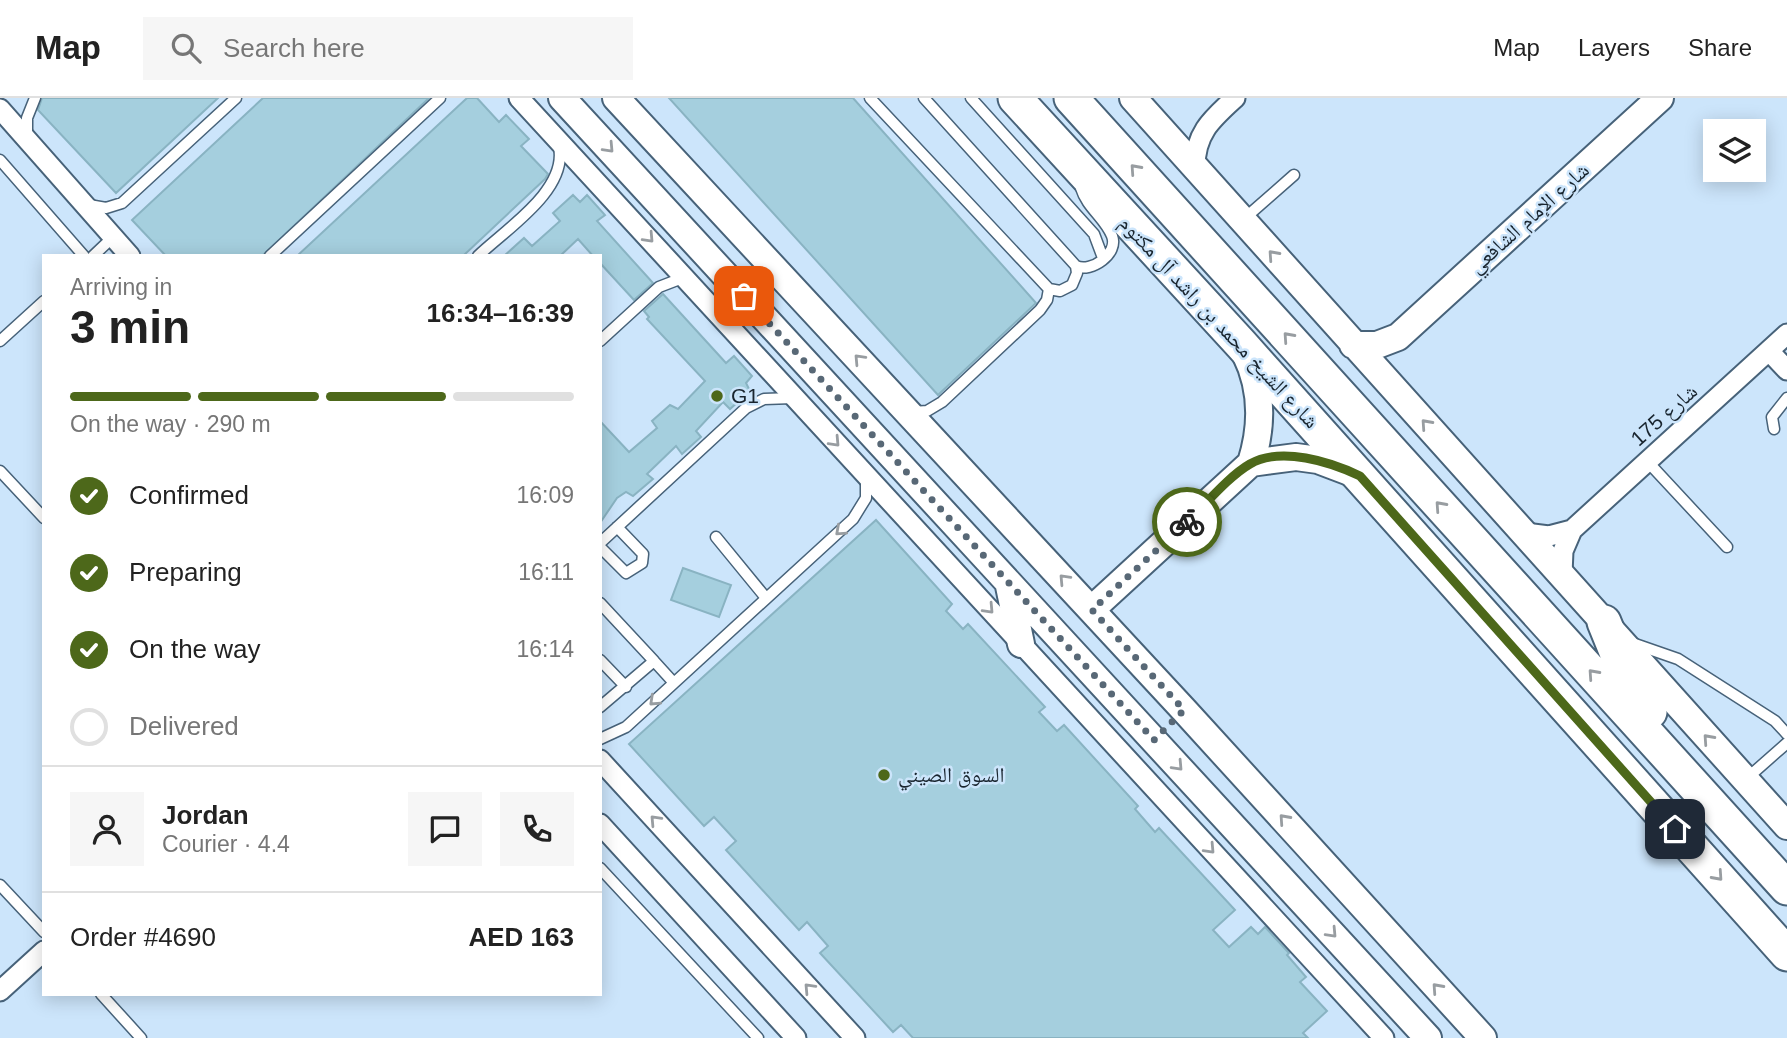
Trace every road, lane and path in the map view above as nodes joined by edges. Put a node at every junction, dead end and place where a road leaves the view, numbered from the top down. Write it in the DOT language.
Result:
graph roads {
  1 [pos="35,98"];
  2 [pos="236,98"];
  3 [pos="440,98"];
  4 [pos="519,98"];
  5 [pos="562,98"];
  6 [pos="616,98"];
  7 [pos="870,98"];
  8 [pos="924,98"];
  9 [pos="971,98"];
  10 [pos="1015,98"];
  11 [pos="1071,98"];
  12 [pos="1133,98"];
  13 [pos="1235,98"];
  14 [pos="1660,98"];
  15 [pos="0,108"];
  16 [pos="1203,128"];
  17 [pos="1162,130"];
  18 [pos="28,139"];
  19 [pos="556,140"];
  20 [pos="0,160"];
  21 [pos="1195,167"];
  22 [pos="1079,171"];
  23 [pos="1294,175"];
  24 [pos="82,200"];
  25 [pos="1242,221"];
  26 [pos="113,237"];
  27 [pos="82,254"];
  28 [pos="95,254"];
  29 [pos="128,254"];
  30 [pos="273,254"];
  31 [pos="480,254"];
  32 [pos="1103,258"];
  33 [pos="1076,266"];
  34 [pos="685,277"];
  35 [pos="1049,289"];
  36 [pos="42,303"];
  37 [pos="2,334"];
  38 [pos="1787,334"];
  39 [pos="1398,337"];
  40 [pos="602,339"];
  41 [pos="1241,344"];
  42 [pos="1353,345"];
  43 [pos="1769,351"];
  44 [pos="1787,370"];
  45 [pos="1387,381"];
  46 [pos="883,385"];
  47 [pos="794,398"];
  48 [pos="1787,398"];
  49 [pos="908,412"];
  50 [pos="853,415"];
  51 [pos="1774,429"];
  52 [pos="1647,461"];
  53 [pos="1251,463"];
  54 [pos="0,471"];
  55 [pos="864,473"];
  56 [pos="1360,476"];
  57 [pos="42,516"];
  58 [pos="617,527"];
  59 [pos="1572,530"];
  60 [pos="1525,533"];
  61 [pos="716,537"];
  62 [pos="602,543"];
  63 [pos="602,547"];
  64 [pos="1727,547"];
  65 [pos="1562,574"];
  66 [pos="1009,584"];
  67 [pos="766,598"];
  68 [pos="602,605"];
  69 [pos="1092,610"];
  70 [pos="1611,630"];
  71 [pos="1021,644"];
  72 [pos="654,661"];
  73 [pos="602,662"];
  74 [pos="674,683"];
  75 [pos="626,687"];
  76 [pos="602,705"];
  77 [pos="1184,710"];
  78 [pos="1787,734"];
  79 [pos="602,737"];
  80 [pos="1154,740"];
  81 [pos="1787,743"];
  82 [pos="602,762"];
  83 [pos="1745,780"];
  84 [pos="1691,783"];
  85 [pos="1778,807"];
  86 [pos="602,826"];
  87 [pos="1787,826"];
  88 [pos="602,870"];
  89 [pos="0,885"];
  90 [pos="1787,888"];
  91 [pos="42,930"];
  92 [pos="42,953"];
  93 [pos="1787,954"];
  94 [pos="0,992"];
  95 [pos="103,996"];
  96 [pos="141,1038"];
  97 [pos="758,1038"];
  98 [pos="796,1038"];
  99 [pos="855,1038"];
  100 [pos="1384,1038"];
  101 [pos="1428,1038"];
  102 [pos="1483,1038"];
  1 -- 18 [label="lane"];
  2 -- 24 [label="lane"];
  3 -- 30 [label="lane"];
  4 -- 19 [label="street"];
  5 -- 50 [label="street, one-way"];
  46 -- 6 [label="street, one-way"];
  7 -- 35 [label="lane"];
  8 -- 33 [label="lane"];
  9 -- 32 [label="lane"];
  10 -- 22 [label="highway, شارع الشيخ محمد بن راشد آل مكتوم"];
  84 -- 11 [label="highway, شارع الشيخ محمد بن راشد آل مكتوم, one-way"];
  12 -- 17 [label="street"];
  13 -- 16 [label="street"];
  14 -- 39 [label="street, شارع الإمام الشافعي"];
  15 -- 18 [label="street"];
  16 -- 17 [label="street"];
  16 -- 21 [label="street"];
  17 -- 21 [label="street"];
  18 -- 24 [label="street"];
  19 -- 31 [label="lane"];
  19 -- 34 [label="street, one-way"];
  20 -- 27 [label="lane"];
  21 -- 25 [label="street"];
  22 -- 32 [label="lane"];
  22 -- 41 [label="highway, شارع الشيخ محمد بن راشد آل مكتوم"];
  23 -- 25 [label="lane"];
  24 -- 26 [label="street"];
  42 -- 25 [label="street, one-way"];
  26 -- 28 [label="lane"];
  26 -- 29 [label="street"];
  32 -- 33 [label="lane"];
  33 -- 35 [label="lane"];
  34 -- 40 [label="lane"];
  34 -- 47 [label="street"];
  35 -- 49 [label="lane"];
  36 -- 37 [label="lane"];
  38 -- 43 [label="street, شارع 175"];
  39 -- 42 [label="street, شارع الإمام الشافعي"];
  39 -- 45 [label="street"];
  41 -- 53 [label="street"];
  41 -- 56 [label="highway, شارع الشيخ محمد بن راشد آل مكتوم"];
  42 -- 45 [label="street"];
  43 -- 44 [label="street"];
  43 -- 52 [label="street, شارع 175"];
  60 -- 45 [label="street, one-way"];
  46 -- 49 [label="street"];
  46 -- 50 [label="street"];
  47 -- 55 [label="street, one-way"];
  47 -- 58 [label="lane"];
  48 -- 51 [label="lane"];
  69 -- 49 [label="street, one-way"];
  50 -- 66 [label="street"];
  52 -- 59 [label="street, شارع 175"];
  52 -- 64 [label="lane"];
  53 -- 56 [label="street"];
  53 -- 69 [label="street"];
  54 -- 57 [label="lane"];
  55 -- 67 [label="lane, one-way"];
  55 -- 71 [label="street, one-way"];
  56 -- 93 [label="highway, شارع الشيخ محمد بن راشد آل مكتوم, one-way"];
  58 -- 62 [label="lane"];
  58 -- 63 [label="lane"];
  59 -- 60 [label="street"];
  59 -- 65 [label="street"];
  60 -- 65 [label="street"];
  61 -- 67 [label="lane"];
  65 -- 70 [label="street"];
  66 -- 71 [label="street"];
  66 -- 80 [label="street"];
  67 -- 74 [label="lane"];
  68 -- 72 [label="lane"];
  69 -- 77 [label="street"];
  70 -- 78 [label="lane"];
  83 -- 70 [label="street, one-way"];
  70 -- 84 [label="highway"];
  71 -- 100 [label="street, one-way"];
  72 -- 74 [label="lane"];
  72 -- 75 [label="lane"];
  73 -- 75 [label="lane"];
  74 -- 79 [label="lane, one-way"];
  75 -- 76 [label="lane"];
  77 -- 80 [label="street"];
  102 -- 77 [label="street, one-way"];
  80 -- 101 [label="street, one-way"];
  81 -- 83 [label="lane"];
  99 -- 82 [label="street, one-way"];
  83 -- 85 [label="street"];
  84 -- 90 [label="highway, شارع الشيخ محمد بن راشد آل مكتوم"];
  85 -- 87 [label="street"];
  86 -- 98 [label="street"];
  88 -- 97 [label="lane"];
  89 -- 91 [label="lane"];
  92 -- 94 [label="street"];
  95 -- 96 [label="lane"];
}
